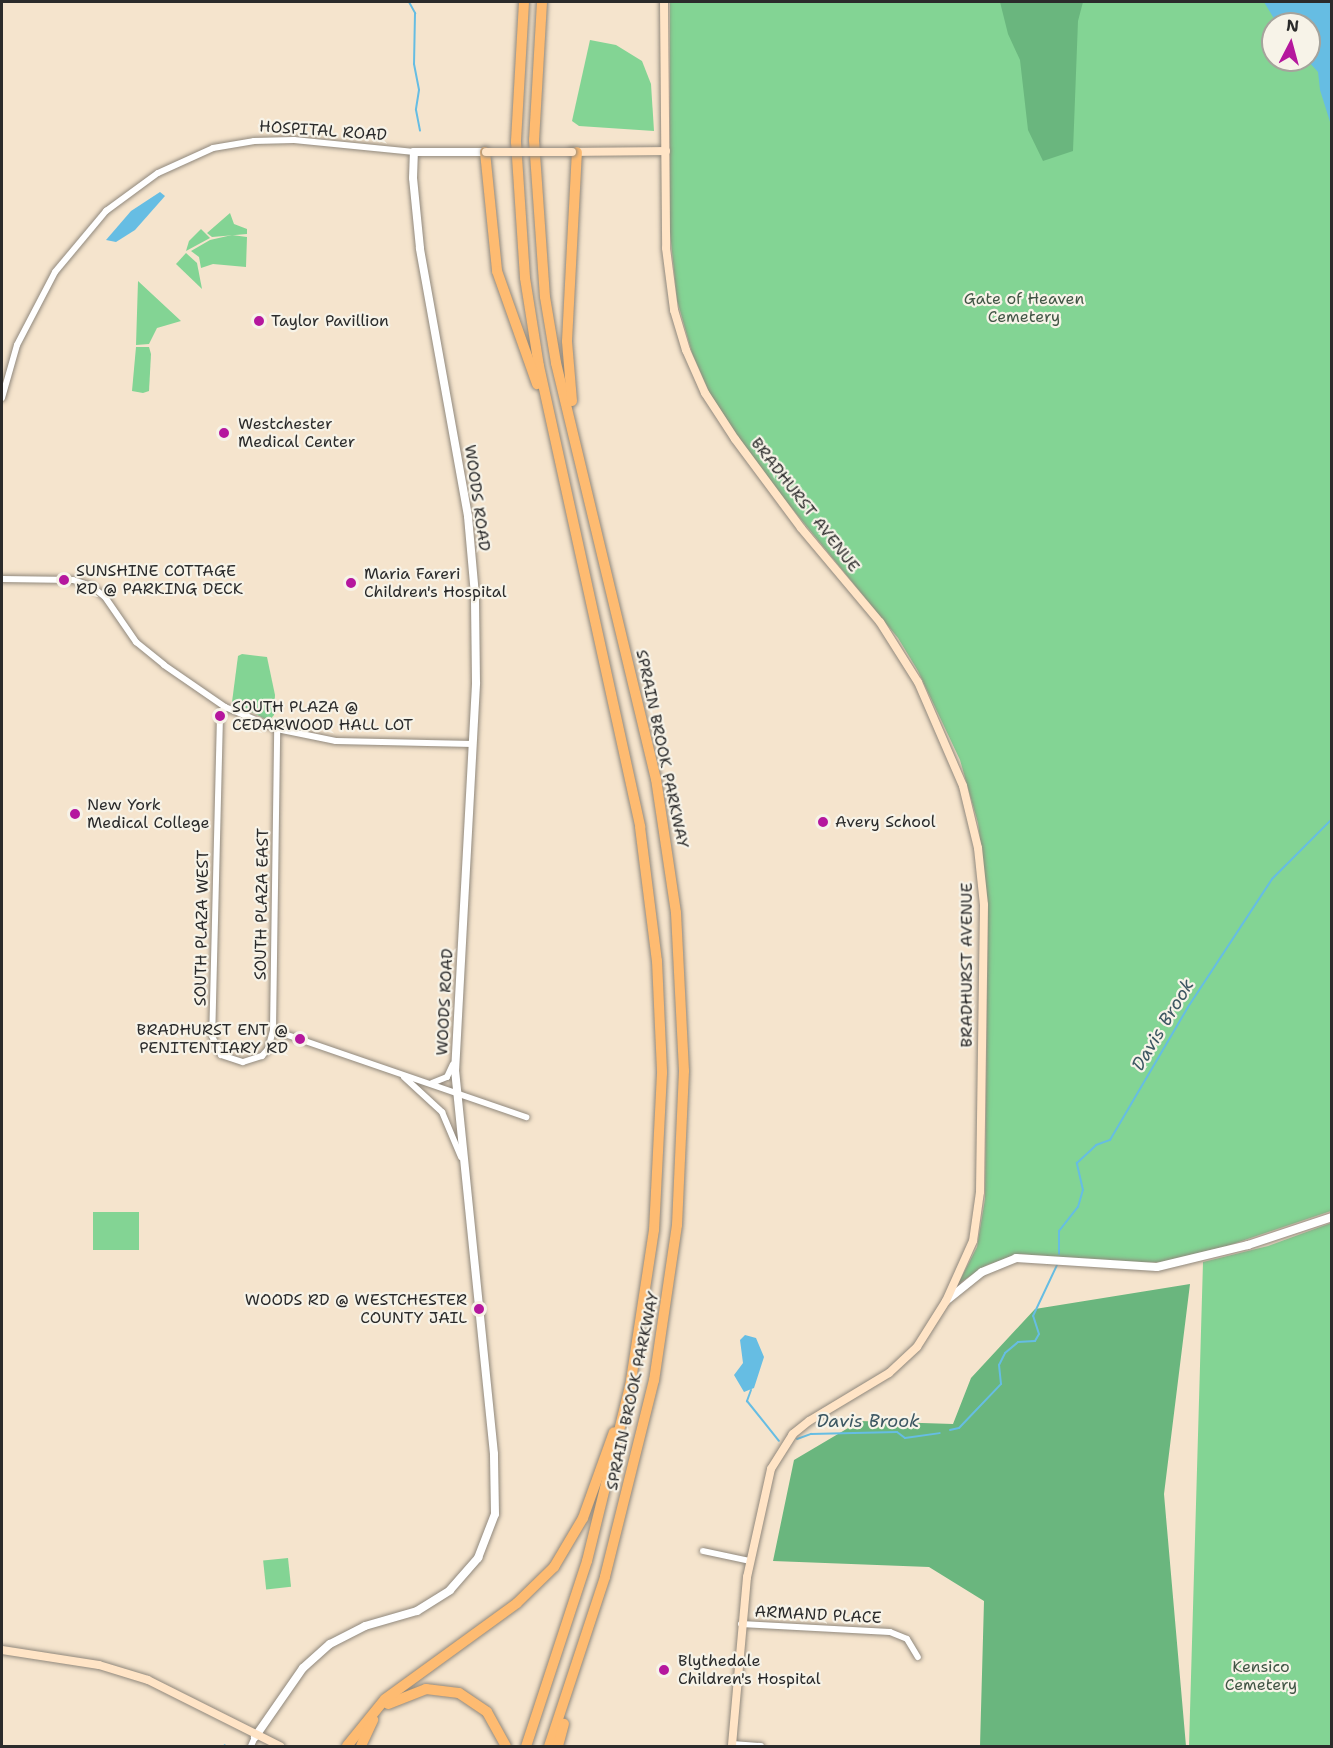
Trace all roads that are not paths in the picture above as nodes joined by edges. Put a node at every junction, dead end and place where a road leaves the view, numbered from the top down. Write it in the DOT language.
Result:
graph roads {
  1 [pos="524,2"];
  2 [pos="542,2"];
  3 [pos="664,2"];
  4 [pos="666,151"];
  5 [pos="414,152"];
  6 [pos="485,152"];
  7 [pos="574,152"];
  8 [pos="2,398"];
  9 [pos="551,420"];
  10 [pos="575,438"];
  11 [pos="2,579"];
  12 [pos="225,706"];
  13 [pos="278,729"];
  14 [pos="473,744"];
  15 [pos="273,1030"];
  16 [pos="455,1054"];
  17 [pos="243,1062"];
  18 [pos="396,1072"];
  19 [pos="429,1083"];
  20 [pos="457,1093"];
  21 [pos="526,1117"];
  22 [pos="464,1169"];
  23 [pos="1332,1217"];
  24 [pos="945,1301"];
  25 [pos="630,1386"];
  26 [pos="703,1551"];
  27 [pos="750,1561"];
  28 [pos="591,1621"];
  29 [pos="741,1624"];
  30 [pos="2,1650"];
  31 [pos="918,1658"];
  32 [pos="255,1737"];
  33 [pos="732,1745"];
  34 [pos="251,1746"];
  35 [pos="262,1746"];
  36 [pos="280,1746"];
  37 [pos="347,1746"];
  38 [pos="361,1746"];
  39 [pos="506,1746"];
  40 [pos="526,1746"];
  41 [pos="549,1746"];
  42 [pos="558,1746"];
  43 [pos="761,1746"];
  1 -- 9 [label="highway, SPRAIN BROOK PARKWAY"];
  2 -- 10 [label="highway, SPRAIN BROOK PARKWAY"];
  3 -- 4 [label="main road, BRADHURST AVENUE"];
  4 -- 7 [label="main road, HOSPITAL ROAD"];
  4 -- 24 [label="main road, BRADHURST AVENUE"];
  5 -- 6 [label="street, HOSPITAL ROAD"];
  5 -- 8 [label="street, HOSPITAL ROAD"];
  5 -- 14 [label="street, WOODS ROAD"];
  6 -- 7 [label="main road, HOSPITAL ROAD, bridge"];
  6 -- 9 [label="highway"];
  7 -- 10 [label="highway"];
  9 -- 25 [label="highway, SPRAIN BROOK PARKWAY"];
  10 -- 28 [label="highway, SPRAIN BROOK PARKWAY"];
  11 -- 12 [label="street"];
  12 -- 13 [label="street"];
  12 -- 17 [label="street, SOUTH PLAZA WEST"];
  13 -- 14 [label="street"];
  13 -- 15 [label="street, SOUTH PLAZA EAST"];
  14 -- 16 [label="street, WOODS ROAD"];
  15 -- 17 [label="street, SOUTH PLAZA EAST"];
  15 -- 18 [label="street"];
  16 -- 19 [label="street"];
  16 -- 20 [label="street, WOODS ROAD"];
  18 -- 19 [label="street"];
  18 -- 22 [label="street"];
  19 -- 20 [label="street"];
  20 -- 21 [label="street"];
  20 -- 22 [label="street, WOODS ROAD"];
  22 -- 32 [label="street, WOODS ROAD"];
  23 -- 24 [label="street"];
  24 -- 27 [label="main road, BRADHURST AVENUE"];
  25 -- 37 [label="highway"];
  25 -- 40 [label="highway, SPRAIN BROOK PARKWAY"];
  26 -- 27 [label="street"];
  27 -- 29 [label="main road, BRADHURST AVENUE"];
  28 -- 41 [label="highway, SPRAIN BROOK PARKWAY"];
  28 -- 42 [label="highway"];
  29 -- 31 [label="street, ARMAND PLACE"];
  29 -- 33 [label="main road, BRADHURST AVENUE"];
  30 -- 32 [label="main road"];
  32 -- 34 [label="street"];
  32 -- 35 [label="main road"];
  32 -- 36 [label="main road"];
  33 -- 43 [label="street"];
  38 -- 39 [label="highway"];
}
